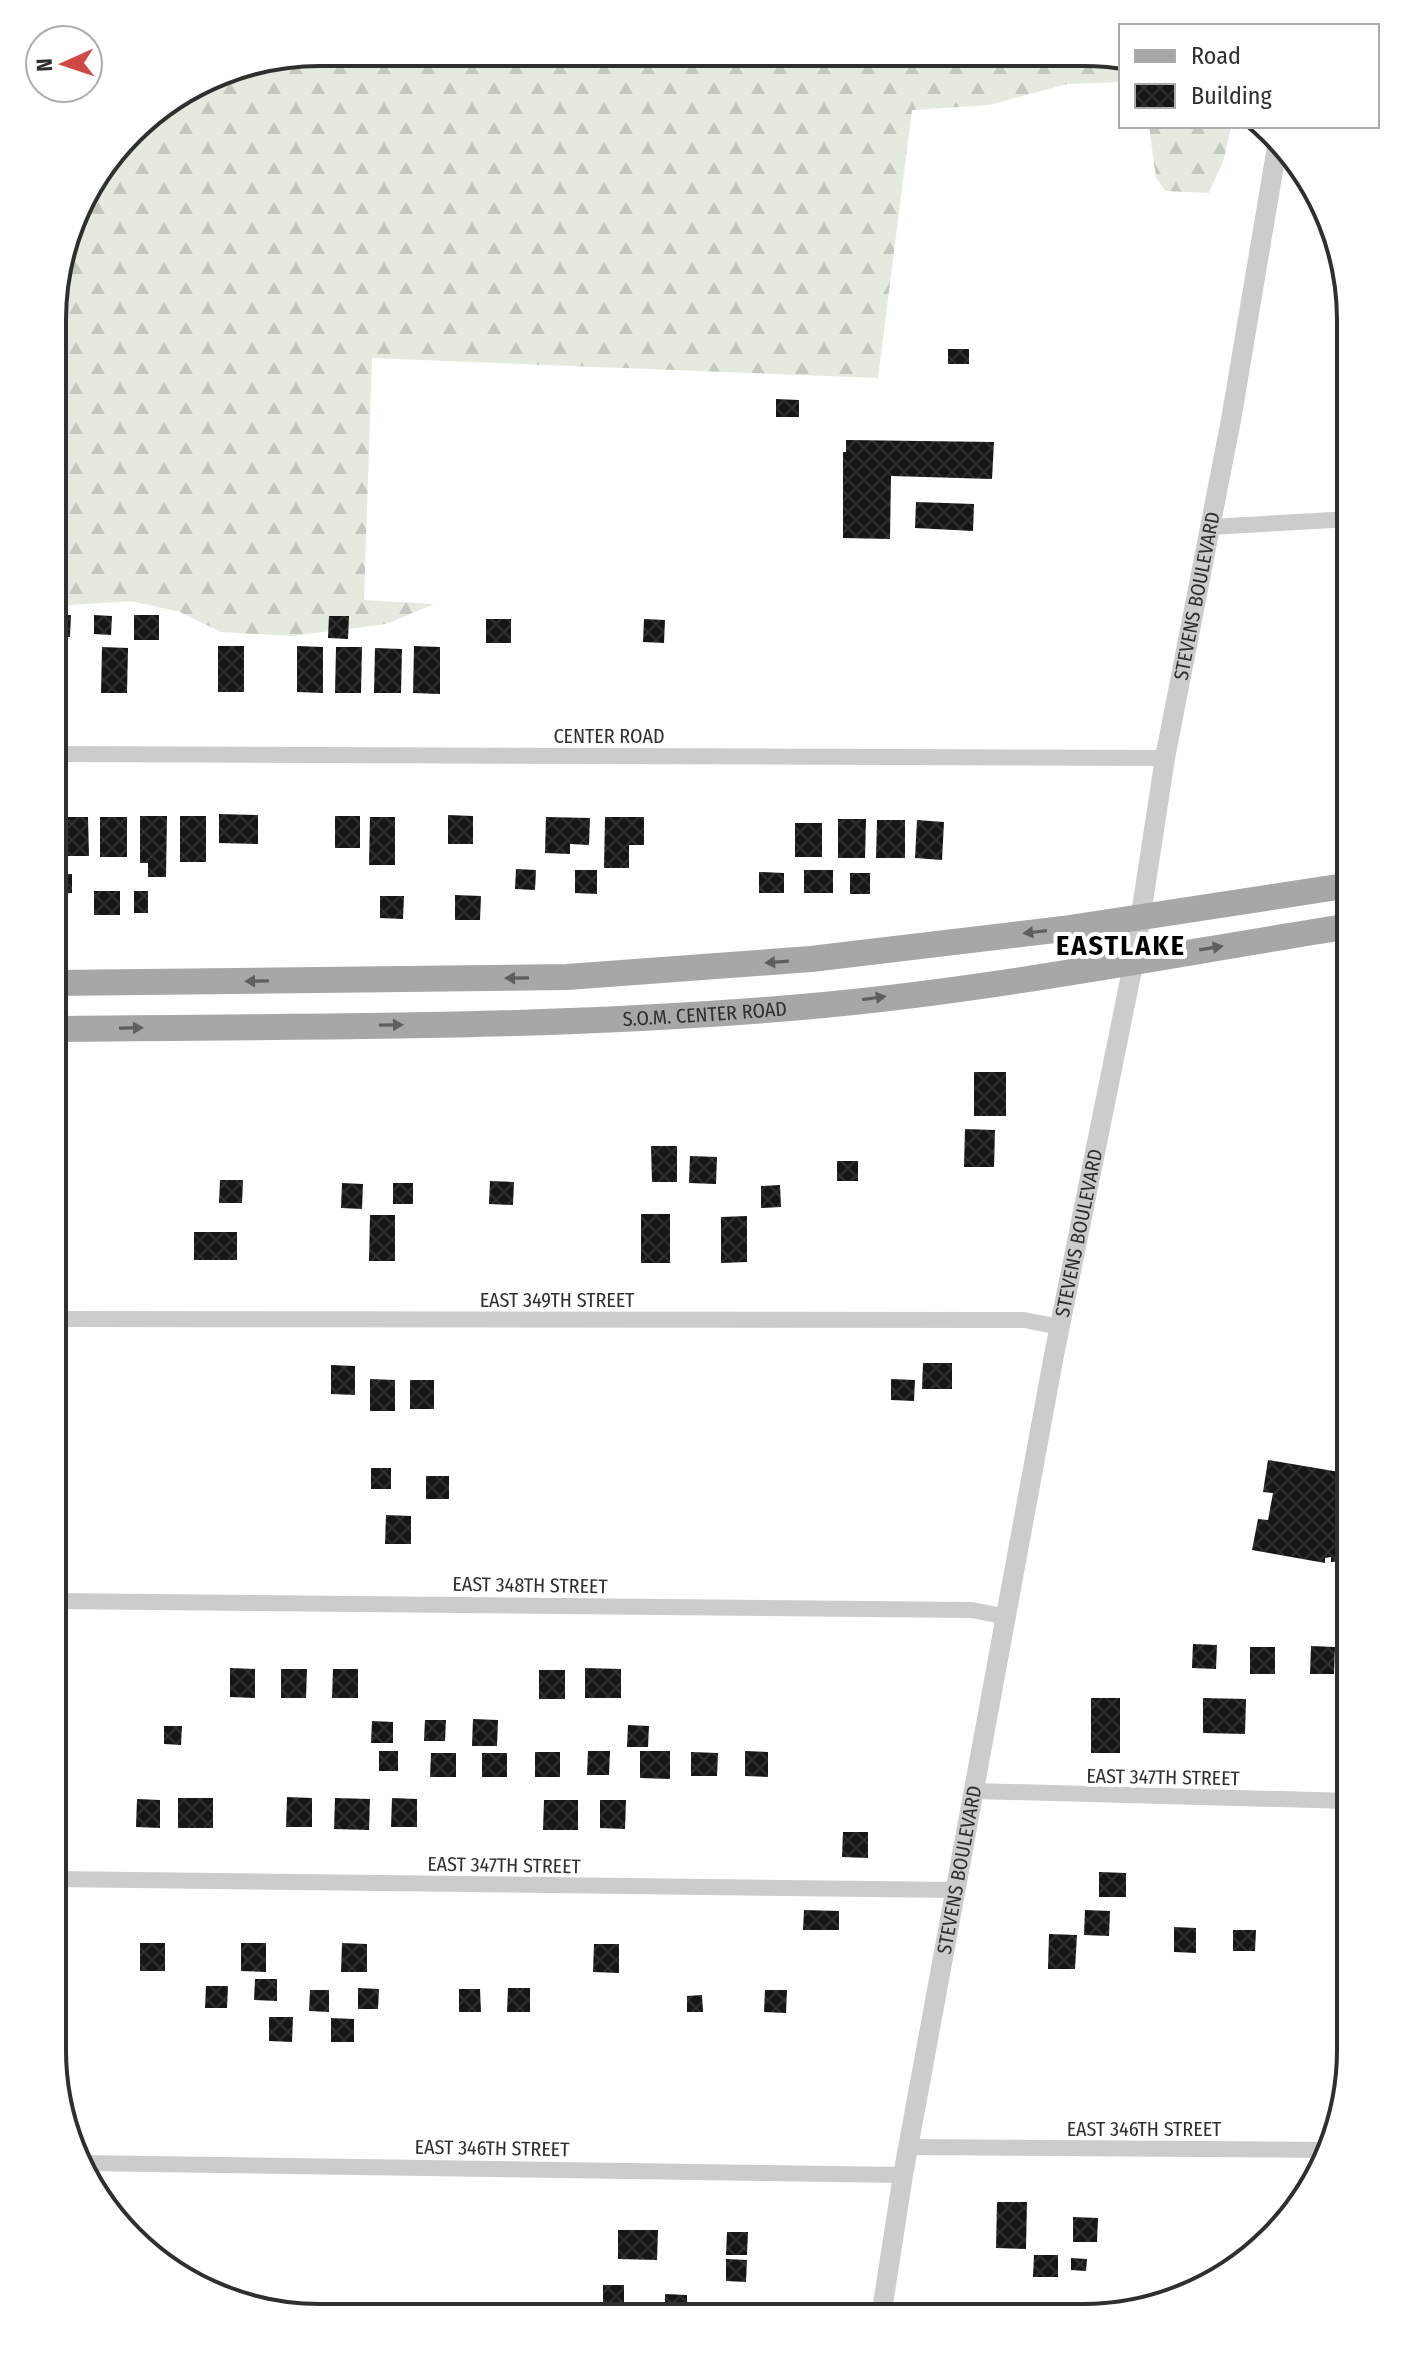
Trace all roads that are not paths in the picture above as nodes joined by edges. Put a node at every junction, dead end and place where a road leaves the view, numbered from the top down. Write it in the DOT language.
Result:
graph roads {
  1 [pos="1276,155"];
  2 [pos="1337,520"];
  3 [pos="1210,527"];
  4 [pos="66,754"];
  5 [pos="1165,758"];
  6 [pos="1337,887"];
  7 [pos="1140,916"];
  8 [pos="1337,928"];
  9 [pos="1134,960"];
  10 [pos="66,983"];
  11 [pos="66,1029"];
  12 [pos="66,1319"];
  13 [pos="1060,1327"];
  14 [pos="66,1601"];
  15 [pos="1007,1617"];
  16 [pos="975,1791"];
  17 [pos="1336,1801"];
  18 [pos="66,1879"];
  19 [pos="956,1890"];
  20 [pos="909,2147"];
  21 [pos="1317,2150"];
  22 [pos="93,2163"];
  23 [pos="903,2175"];
  24 [pos="883,2304"];
  1 -- 3 [label="street, STEVENS BOULEVARD"];
  2 -- 3 [label="street"];
  3 -- 5 [label="street, STEVENS BOULEVARD"];
  4 -- 5 [label="street, CENTER ROAD"];
  5 -- 7 [label="street, STEVENS BOULEVARD"];
  6 -- 7 [label="main road"];
  7 -- 9 [label="street, STEVENS BOULEVARD"];
  7 -- 10 [label="main road, one-way"];
  9 -- 8 [label="main road, S.O.M. CENTER ROAD, one-way"];
  11 -- 9 [label="main road, S.O.M. CENTER ROAD, one-way"];
  9 -- 13 [label="street, STEVENS BOULEVARD"];
  12 -- 13 [label="street, EAST 349TH STREET"];
  13 -- 15 [label="street, STEVENS BOULEVARD"];
  14 -- 15 [label="street, EAST 348TH STREET"];
  15 -- 16 [label="street, STEVENS BOULEVARD"];
  16 -- 17 [label="street, EAST 347TH STREET"];
  16 -- 19 [label="street, STEVENS BOULEVARD"];
  18 -- 19 [label="street, EAST 347TH STREET"];
  19 -- 20 [label="street, STEVENS BOULEVARD"];
  20 -- 21 [label="street, EAST 346TH STREET"];
  20 -- 23 [label="street, STEVENS BOULEVARD"];
  22 -- 23 [label="street, EAST 346TH STREET"];
  23 -- 24 [label="street, STEVENS BOULEVARD"];
}
